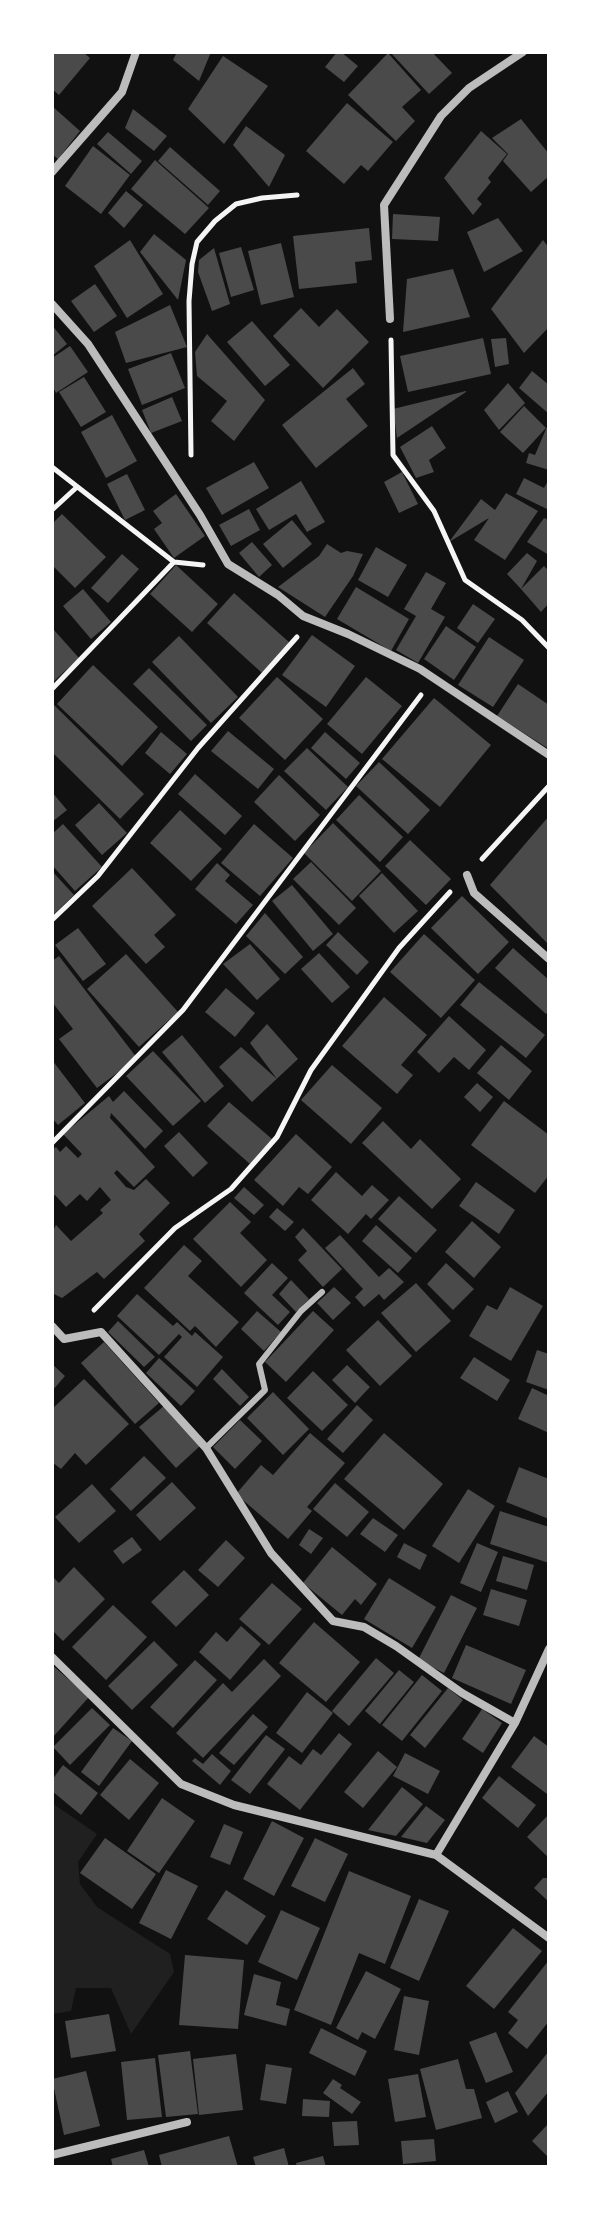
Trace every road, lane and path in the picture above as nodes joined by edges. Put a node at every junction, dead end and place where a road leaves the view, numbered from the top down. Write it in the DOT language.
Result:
graph roads {
  1 [pos="136,52"];
  2 [pos="523,52"];
  3 [pos="52,172"];
  4 [pos="297,195"];
  5 [pos="52,304"];
  6 [pos="390,319"];
  7 [pos="191,457"];
  8 [pos="52,467"];
  9 [pos="77,487"];
  10 [pos="52,510"];
  11 [pos="174,562"];
  12 [pos="228,564"];
  13 [pos="313,620"];
  14 [pos="549,648"];
  15 [pos="433,677"];
  16 [pos="52,689"];
  17 [pos="549,755"];
  18 [pos="549,786"];
  19 [pos="467,875"];
  20 [pos="52,920"];
  21 [pos="549,959"];
  22 [pos="52,1143"];
  23 [pos="322,1292"];
  24 [pos="52,1326"];
  25 [pos="64,1339"];
  26 [pos="206,1448"];
  27 [pos="549,1649"];
  28 [pos="52,1657"];
  29 [pos="515,1723"];
  30 [pos="436,1855"];
  31 [pos="549,1938"];
  32 [pos="187,2122"];
  33 [pos="52,2155"];
  1 -- 3 [label="street"];
  2 -- 6 [label="street"];
  4 -- 7 [label="path"];
  5 -- 12 [label="street"];
  6 -- 14 [label="path"];
  8 -- 9 [label="path"];
  9 -- 10 [label="path"];
  9 -- 11 [label="path"];
  11 -- 12 [label="path"];
  11 -- 16 [label="path"];
  12 -- 13 [label="street"];
  13 -- 15 [label="street"];
  13 -- 20 [label="path"];
  15 -- 17 [label="street"];
  15 -- 22 [label="path"];
  18 -- 19 [label="path"];
  19 -- 21 [label="street"];
  19 -- 25 [label="path"];
  23 -- 26 [label="lane"];
  24 -- 25 [label="street"];
  25 -- 26 [label="street"];
  26 -- 29 [label="street"];
  27 -- 29 [label="street"];
  28 -- 30 [label="street"];
  29 -- 30 [label="street"];
  30 -- 31 [label="street"];
  32 -- 33 [label="street"];
}
